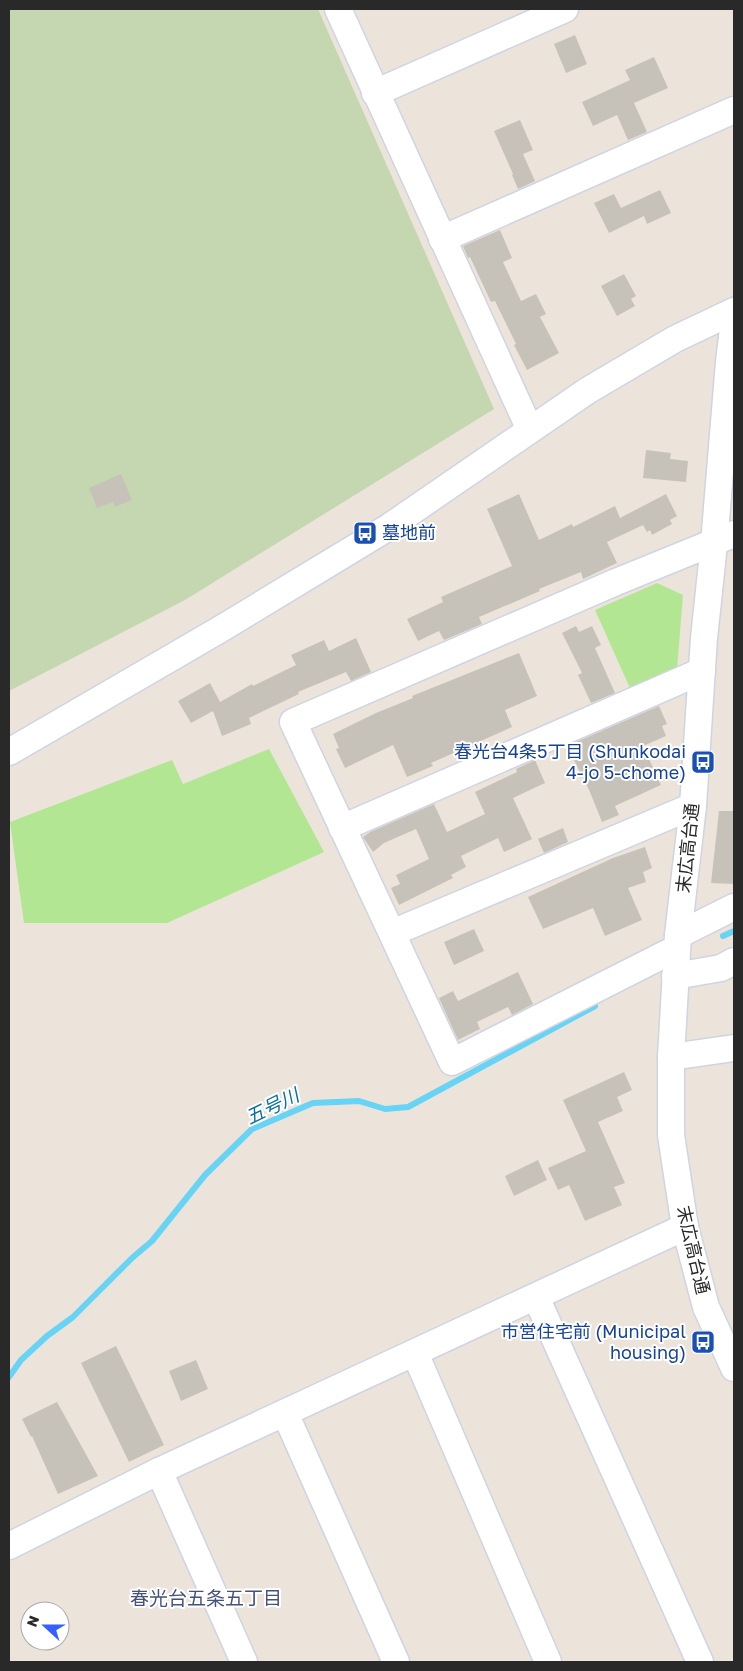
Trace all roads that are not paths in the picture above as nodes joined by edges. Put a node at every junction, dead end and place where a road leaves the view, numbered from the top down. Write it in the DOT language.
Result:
graph roads {
  1 [pos="338,9"];
  2 [pos="565,9"];
  3 [pos="375,93"];
  4 [pos="734,110"];
  5 [pos="442,239"];
  6 [pos="734,311"];
  7 [pos="734,320"];
  8 [pos="530,430"];
  9 [pos="724,539"];
  10 [pos="702,671"];
  11 [pos="9,752"];
  12 [pos="693,806"];
  13 [pos="342,828"];
  14 [pos="734,907"];
  15 [pos="392,933"];
  16 [pos="678,942"];
  17 [pos="734,961"];
  18 [pos="675,976"];
  19 [pos="734,1048"];
  20 [pos="671,1057"];
  21 [pos="685,1227"];
  22 [pos="536,1297"];
  23 [pos="415,1352"];
  24 [pos="734,1368"];
  25 [pos="284,1413"];
  26 [pos="159,1471"];
  27 [pos="9,1546"];
  28 [pos="244,1662"];
  29 [pos="396,1662"];
  30 [pos="548,1662"];
  31 [pos="700,1662"];
  1 -- 3 [label="street"];
  2 -- 3 [label="street"];
  3 -- 5 [label="street"];
  4 -- 5 [label="street"];
  5 -- 8 [label="street"];
  6 -- 8 [label="street"];
  7 -- 9 [label="street, 末広高台通"];
  8 -- 11 [label="street"];
  9 -- 10 [label="street, 末広高台通"];
  9 -- 13 [label="street"];
  10 -- 12 [label="street, 末広高台通"];
  10 -- 13 [label="street"];
  12 -- 15 [label="street"];
  12 -- 16 [label="street, 末広高台通"];
  13 -- 15 [label="street"];
  14 -- 16 [label="street"];
  15 -- 16 [label="street"];
  16 -- 18 [label="street, 末広高台通"];
  17 -- 18 [label="street"];
  18 -- 20 [label="street, 末広高台通"];
  19 -- 20 [label="street"];
  20 -- 21 [label="street, 末広高台通"];
  21 -- 22 [label="street"];
  21 -- 24 [label="street, 末広高台通"];
  22 -- 23 [label="street"];
  22 -- 31 [label="street"];
  23 -- 25 [label="street"];
  23 -- 30 [label="street"];
  25 -- 26 [label="street"];
  25 -- 29 [label="street"];
  26 -- 27 [label="street"];
  26 -- 28 [label="street"];
}
